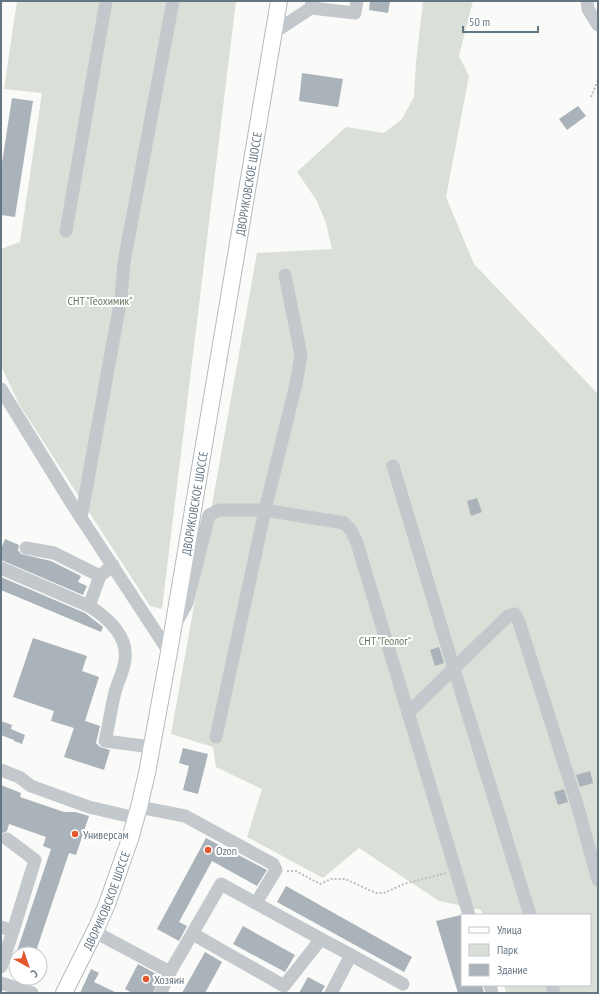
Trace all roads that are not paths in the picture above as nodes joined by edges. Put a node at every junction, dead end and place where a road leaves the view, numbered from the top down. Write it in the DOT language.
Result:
graph roads {
  1 [pos="106,1"];
  2 [pos="173,1"];
  3 [pos="279,1"];
  4 [pos="357,1"];
  5 [pos="587,1"];
  6 [pos="312,4"];
  7 [pos="598,25"];
  8 [pos="273,33"];
  9 [pos="66,231"];
  10 [pos="285,275"];
  11 [pos="1,389"];
  12 [pos="393,466"];
  13 [pos="265,510"];
  14 [pos="81,518"];
  15 [pos="26,548"];
  16 [pos="112,565"];
  17 [pos="1,568"];
  18 [pos="100,576"];
  19 [pos="89,606"];
  20 [pos="174,627"];
  21 [pos="169,652"];
  22 [pos="454,669"];
  23 [pos="408,713"];
  24 [pos="216,737"];
  25 [pos="152,747"];
  26 [pos="1,770"];
  27 [pos="138,812"];
  28 [pos="8,839"];
  29 [pos="598,880"];
  30 [pos="256,903"];
  31 [pos="469,914"];
  32 [pos="530,914"];
  33 [pos="7,929"];
  34 [pos="95,932"];
  35 [pos="193,934"];
  36 [pos="321,939"];
  37 [pos="351,955"];
  38 [pos="1,967"];
  39 [pos="170,972"];
  40 [pos="1,983"];
  41 [pos="403,984"];
  42 [pos="160,992"];
  43 [pos="32,993"];
  44 [pos="64,993"];
  45 [pos="331,993"];
  1 -- 9 [label="street"];
  2 -- 14 [label="street"];
  3 -- 8 [label="main road, ДВОРИКОВСКОЕ ШОССЕ"];
  4 -- 6 [label="street"];
  5 -- 7 [label="street"];
  6 -- 8 [label="street"];
  8 -- 20 [label="main road, ДВОРИКОВСКОЕ ШОССЕ"];
  10 -- 13 [label="street"];
  11 -- 14 [label="street"];
  12 -- 22 [label="street"];
  13 -- 20 [label="street"];
  13 -- 23 [label="street"];
  13 -- 24 [label="street"];
  14 -- 16 [label="street"];
  15 -- 18 [label="street"];
  16 -- 18 [label="street"];
  16 -- 21 [label="street"];
  17 -- 19 [label="street"];
  18 -- 19 [label="street"];
  19 -- 25 [label="street"];
  20 -- 21 [label="main road, ДВОРИКОВСКОЕ ШОССЕ"];
  21 -- 25 [label="main road, ДВОРИКОВСКОЕ ШОССЕ"];
  22 -- 23 [label="street"];
  22 -- 29 [label="street"];
  22 -- 32 [label="street"];
  23 -- 31 [label="street"];
  25 -- 27 [label="main road, ДВОРИКОВСКОЕ ШОССЕ"];
  26 -- 27 [label="street"];
  27 -- 30 [label="street"];
  27 -- 34 [label="main road, ДВОРИКОВСКОЕ ШОССЕ"];
  28 -- 33 [label="street"];
  30 -- 35 [label="street"];
  30 -- 36 [label="street"];
  33 -- 38 [label="street"];
  34 -- 39 [label="street"];
  34 -- 44 [label="main road, ДВОРИКОВСКОЕ ШОССЕ"];
  35 -- 36 [label="street"];
  35 -- 39 [label="street"];
  36 -- 37 [label="street"];
  37 -- 41 [label="street"];
  37 -- 45 [label="street"];
  39 -- 42 [label="street"];
  40 -- 43 [label="street"];
}
